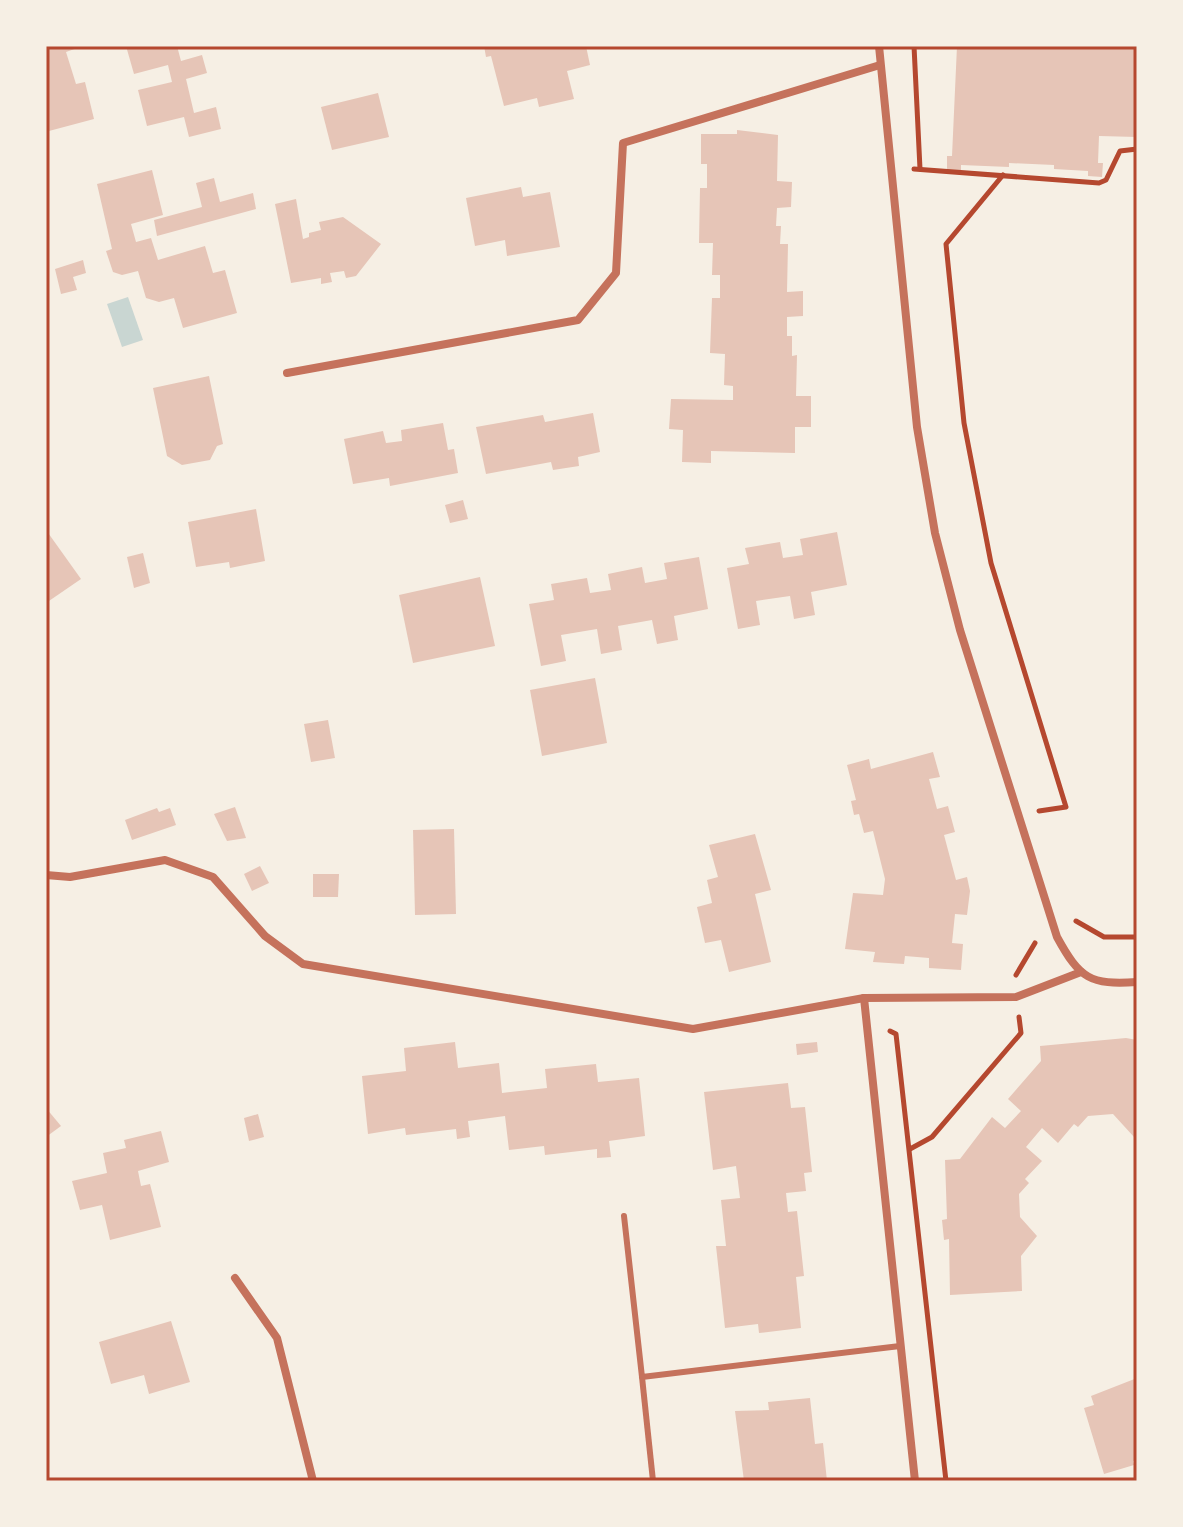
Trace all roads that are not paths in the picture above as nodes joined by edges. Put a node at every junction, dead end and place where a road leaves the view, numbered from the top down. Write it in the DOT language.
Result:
graph roads {
  1 [pos="879,46"];
  2 [pos="880,65"];
  3 [pos="287,373"];
  4 [pos="46,875"];
  5 [pos="1081,972"];
  6 [pos="1137,982"];
  7 [pos="864,998"];
  8 [pos="624,1216"];
  9 [pos="235,1278"];
  10 [pos="900,1346"];
  11 [pos="642,1377"];
  12 [pos="313,1481"];
  13 [pos="653,1481"];
  14 [pos="915,1481"];
  1 -- 2 [label="street"];
  2 -- 3 [label="street"];
  2 -- 5 [label="street"];
  4 -- 7 [label="street"];
  5 -- 6 [label="street"];
  5 -- 7 [label="street"];
  7 -- 10 [label="street"];
  8 -- 11 [label="lane"];
  9 -- 12 [label="street"];
  10 -- 11 [label="lane"];
  10 -- 14 [label="street"];
  11 -- 13 [label="lane"];
}
